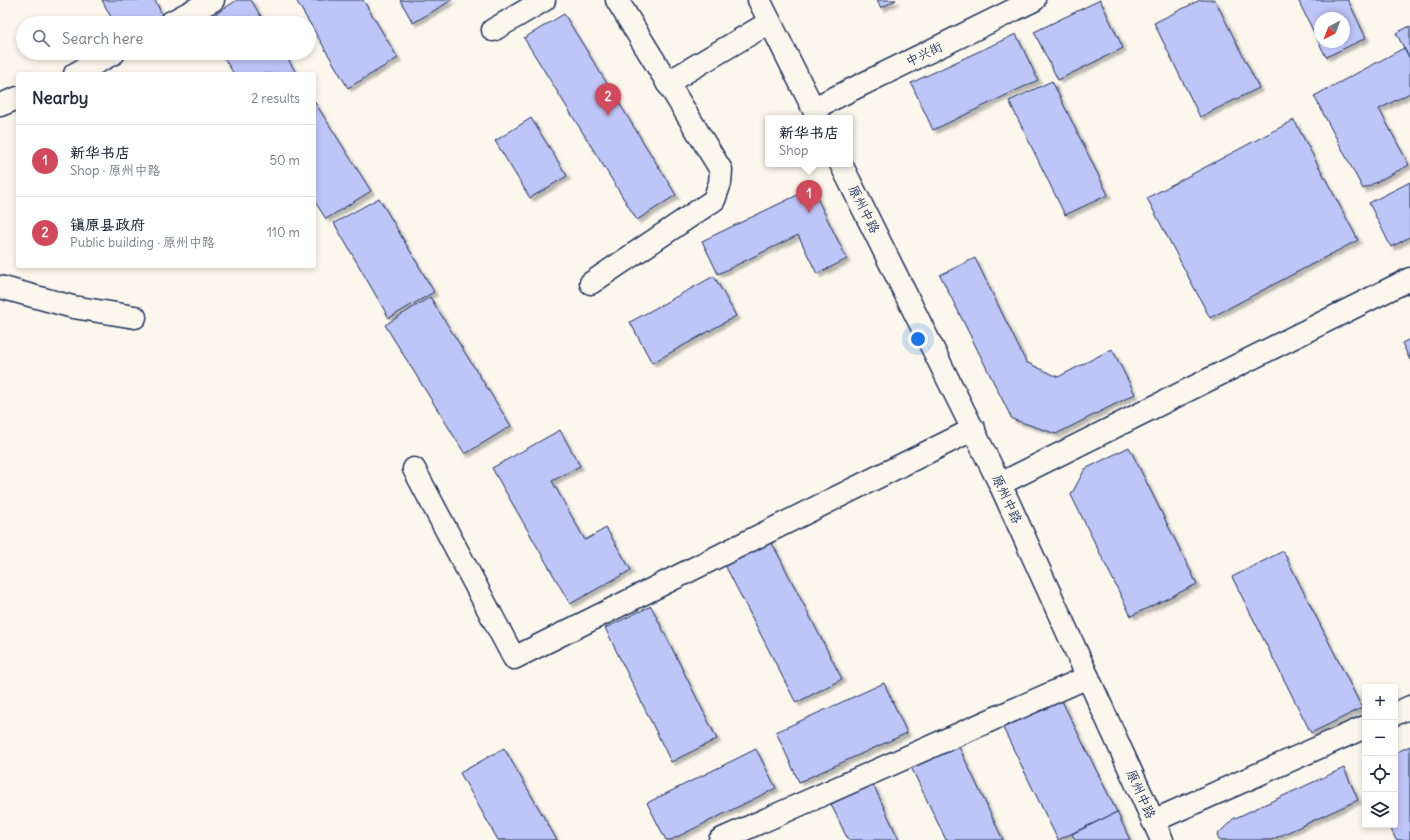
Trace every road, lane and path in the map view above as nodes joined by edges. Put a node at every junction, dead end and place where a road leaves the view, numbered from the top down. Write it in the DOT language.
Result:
graph roads {
  1 [pos="213,0"];
  2 [pos="544,0"];
  3 [pos="617,0"];
  4 [pos="759,0"];
  5 [pos="1034,0"];
  6 [pos="183,16"];
  7 [pos="770,22"];
  8 [pos="493,30"];
  9 [pos="101,60"];
  10 [pos="79,72"];
  11 [pos="667,83"];
  12 [pos="16,99"];
  13 [pos="0,105"];
  14 [pos="816,113"];
  15 [pos="843,167"];
  16 [pos="1410,279"];
  17 [pos="590,283"];
  18 [pos="0,287"];
  19 [pos="135,317"];
  20 [pos="974,429"];
  21 [pos="414,469"];
  22 [pos="1000,484"];
  23 [pos="1088,677"];
  24 [pos="1410,708"];
  25 [pos="1398,713"];
  26 [pos="1362,728"];
  27 [pos="1157,830"];
  28 [pos="720,840"];
  1 -- 6 [label="street"];
  2 -- 8 [label="street"];
  3 -- 11 [label="street"];
  4 -- 7 [label="street"];
  5 -- 14 [label="street, 中兴街"];
  7 -- 11 [label="street"];
  7 -- 14 [label="street"];
  9 -- 10 [label="street"];
  11 -- 17 [label="street"];
  12 -- 13 [label="street"];
  15 -- 20 [label="street, 原州中路"];
  16 -- 22 [label="street"];
  18 -- 19 [label="street"];
  20 -- 21 [label="street"];
  20 -- 22 [label="street, 原州中路"];
  22 -- 23 [label="street, 原州中路"];
  23 -- 27 [label="street, 原州中路"];
  23 -- 28 [label="street"];
  24 -- 25 [label="street"];
  26 -- 27 [label="street"];
}
